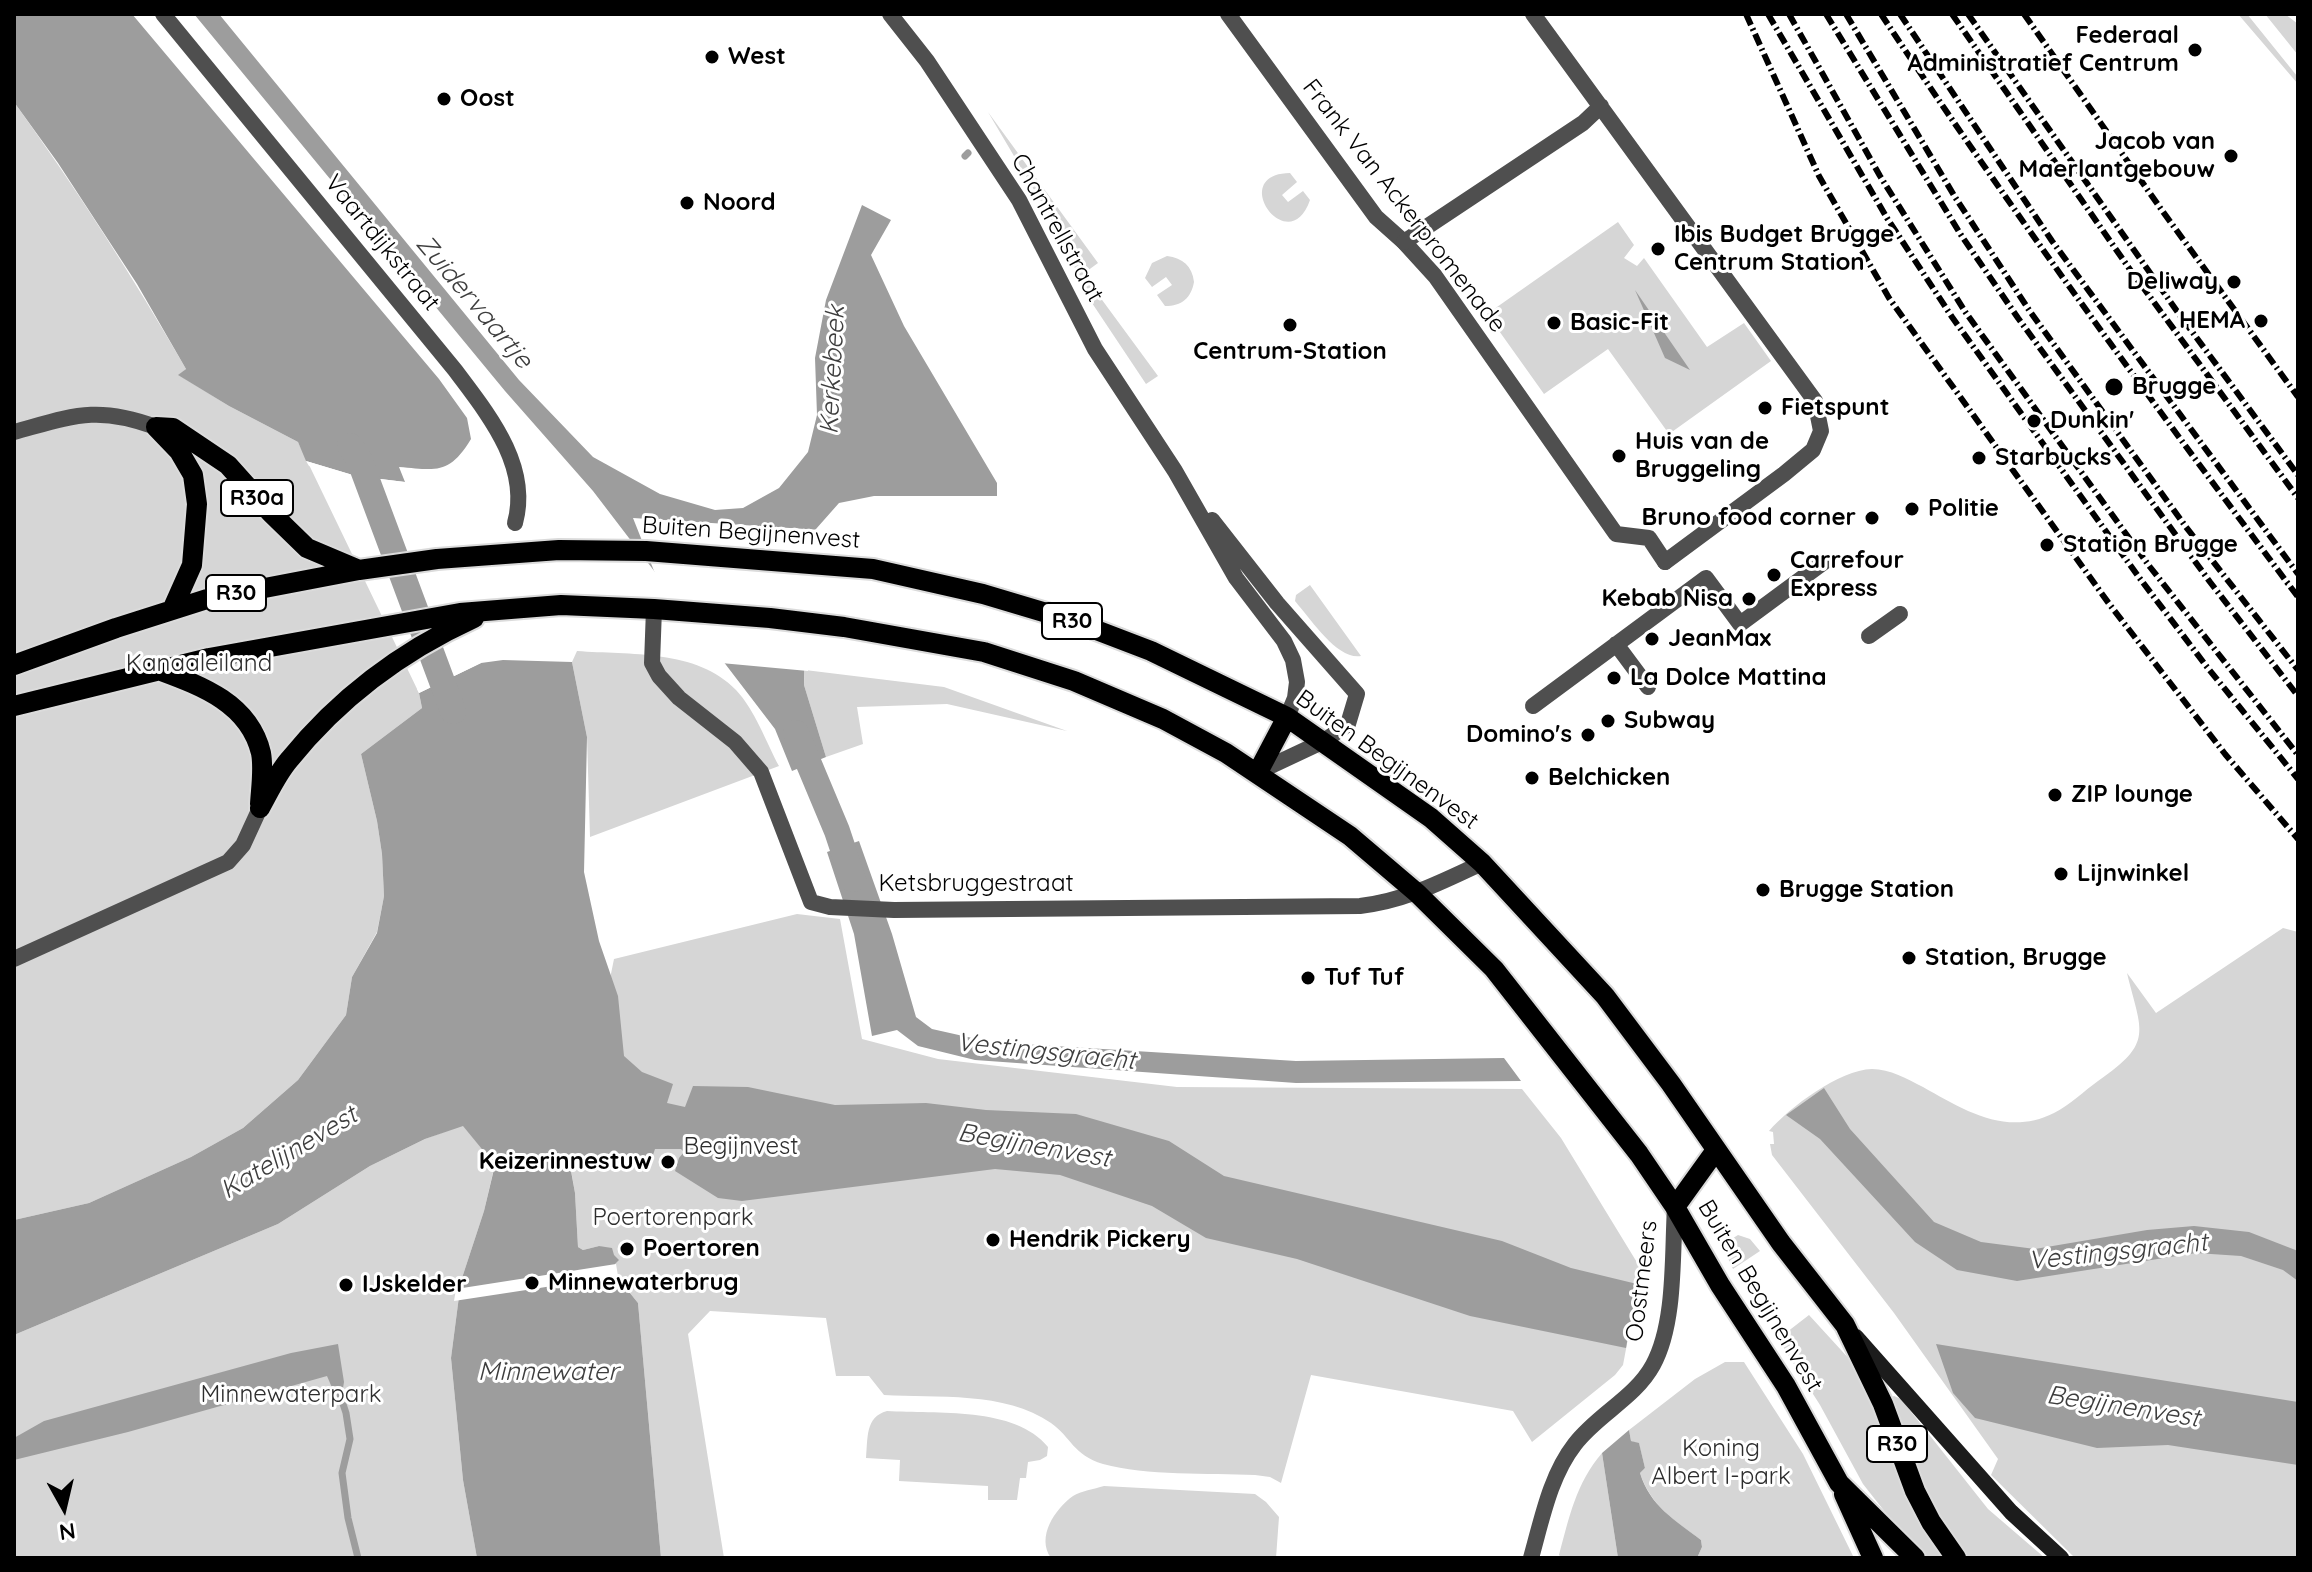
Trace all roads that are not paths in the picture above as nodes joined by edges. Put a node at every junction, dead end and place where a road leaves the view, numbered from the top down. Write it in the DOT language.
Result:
graph roads {
  1 [pos="163,14"];
  2 [pos="890,14"];
  3 [pos="1228,14"];
  4 [pos="1533,14"];
  5 [pos="1601,106"];
  6 [pos="1404,242"];
  7 [pos="156,427"];
  8 [pos="14,432"];
  9 [pos="1175,471"];
  10 [pos="515,523"];
  11 [pos="1824,562"];
  12 [pos="359,570"];
  13 [pos="661,609"];
  14 [pos="172,610"];
  15 [pos="1900,614"];
  16 [pos="462,618"];
  17 [pos="1869,636"];
  18 [pos="1616,644"];
  19 [pos="14,665"];
  20 [pos="156,669"];
  21 [pos="1648,687"];
  22 [pos="14,706"];
  23 [pos="1533,706"];
  24 [pos="1287,717"];
  25 [pos="1324,741"];
  26 [pos="1258,772"];
  27 [pos="260,808"];
  28 [pos="1482,863"];
  29 [pos="1417,893"];
  30 [pos="14,959"];
  31 [pos="1716,1150"];
  32 [pos="1675,1207"];
  33 [pos="1845,1325"];
  34 [pos="1839,1483"];
  35 [pos="1531,1558"];
  36 [pos="1873,1558"];
  37 [pos="1915,1558"];
  38 [pos="1956,1558"];
  39 [pos="2061,1558"];
  1 -- 10 [label="street, Vaartdijkstraat"];
  2 -- 9 [label="street, Chantrellstraat"];
  3 -- 6 [label="street, Frank Van Ackerpromenade"];
  4 -- 5 [label="street"];
  5 -- 6 [label="street"];
  5 -- 6 [label="street, Frank Van Ackerpromenade"];
  7 -- 8 [label="street, R30a"];
  7 -- 12 [label="main road, R30a"];
  7 -- 14 [label="main road, R30a"];
  9 -- 24 [label="street, Chantrellstraat"];
  9 -- 25 [label="street, Chantrellstraat"];
  11 -- 18 [label="street"];
  12 -- 14 [label="main road, R30"];
  12 -- 24 [label="main road, Buiten Begijnenvest / R30"];
  13 -- 16 [label="main road, Buiten Begijnenvest / R30"];
  13 -- 26 [label="main road, Buiten Begijnenvest / R30"];
  13 -- 29 [label="street, Ketsbruggestraat"];
  14 -- 19 [label="main road, R30"];
  15 -- 17 [label="street"];
  16 -- 20 [label="main road, R30"];
  16 -- 27 [label="main road"];
  18 -- 21 [label="street"];
  18 -- 23 [label="street"];
  20 -- 22 [label="main road, R30"];
  20 -- 27 [label="main road"];
  24 -- 25 [label="main road, Buiten Begijnenvest / R30"];
  24 -- 26 [label="main road"];
  25 -- 26 [label="street, Chantrellstraat"];
  25 -- 28 [label="main road, Buiten Begijnenvest / R30"];
  26 -- 29 [label="main road, Buiten Begijnenvest / R30"];
  27 -- 30 [label="street"];
  28 -- 29 [label="street, Ketsbruggestraat"];
  28 -- 31 [label="main road, Buiten Begijnenvest / R30"];
  29 -- 32 [label="main road, Buiten Begijnenvest / R30"];
  31 -- 32 [label="main road"];
  31 -- 33 [label="main road, Buiten Begijnenvest / R30"];
  32 -- 34 [label="main road, Buiten Begijnenvest / R30"];
  32 -- 35 [label="street, Oostmeers"];
  33 -- 38 [label="main road, Buiten Begijnenvest / R30"];
  33 -- 39 [label="main road, R30"];
  34 -- 36 [label="main road, R30"];
  34 -- 37 [label="main road, Buiten Begijnenvest / R30"];
}
